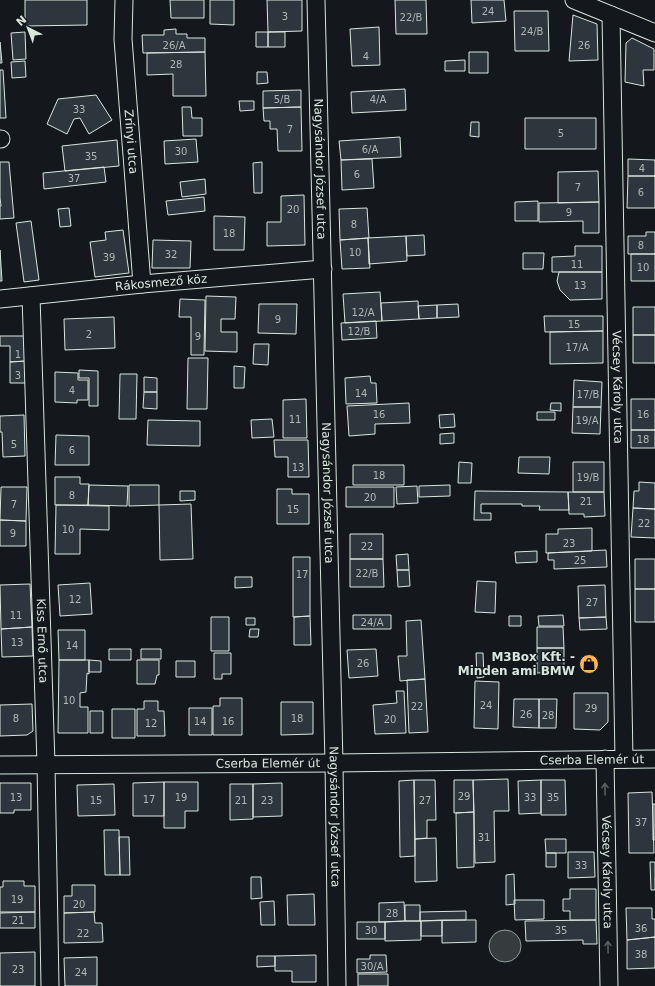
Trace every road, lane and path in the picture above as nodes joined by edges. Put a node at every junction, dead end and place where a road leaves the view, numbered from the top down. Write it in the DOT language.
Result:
graph roads {
  1 [pos="124,0"];
  2 [pos="316,0"];
  3 [pos="574,0"];
  4 [pos="611,15"];
  5 [pos="655,33"];
  6 [pos="323,269"];
  7 [pos="142,284"];
  8 [pos="31,296"];
  9 [pos="0,298"];
  10 [pos="605,759"];
  11 [pos="624,759"];
  12 [pos="655,759"];
  13 [pos="334,763"];
  14 [pos="46,764"];
  15 [pos="0,765"];
  16 [pos="50,986"];
  17 [pos="337,986"];
  18 [pos="609,986"];
  1 -- 7 [label="street, Zrínyi utca"];
  2 -- 6 [label="street, Nagysándor József utca"];
  3 -- 4 [label="street"];
  4 -- 5 [label="street"];
  4 -- 11 [label="street, Vécsey Károly utca"];
  6 -- 7 [label="street, Rákosmező köz"];
  6 -- 13 [label="street, Nagysándor József utca"];
  7 -- 8 [label="street, Rákosmező köz"];
  8 -- 9 [label="street, Rákosmező köz"];
  8 -- 14 [label="street, Kiss Ernő utca"];
  10 -- 11 [label="street, Cserba Elemér út"];
  10 -- 13 [label="street, Cserba Elemér út"];
  18 -- 10 [label="street, Vécsey Károly utca, one-way"];
  11 -- 12 [label="street, Cserba Elemér út"];
  13 -- 14 [label="street, Cserba Elemér út"];
  13 -- 17 [label="street, Nagysándor József utca"];
  14 -- 15 [label="street, Cserba Elemér út"];
  14 -- 16 [label="street, Kiss Ernő utca"];
}
